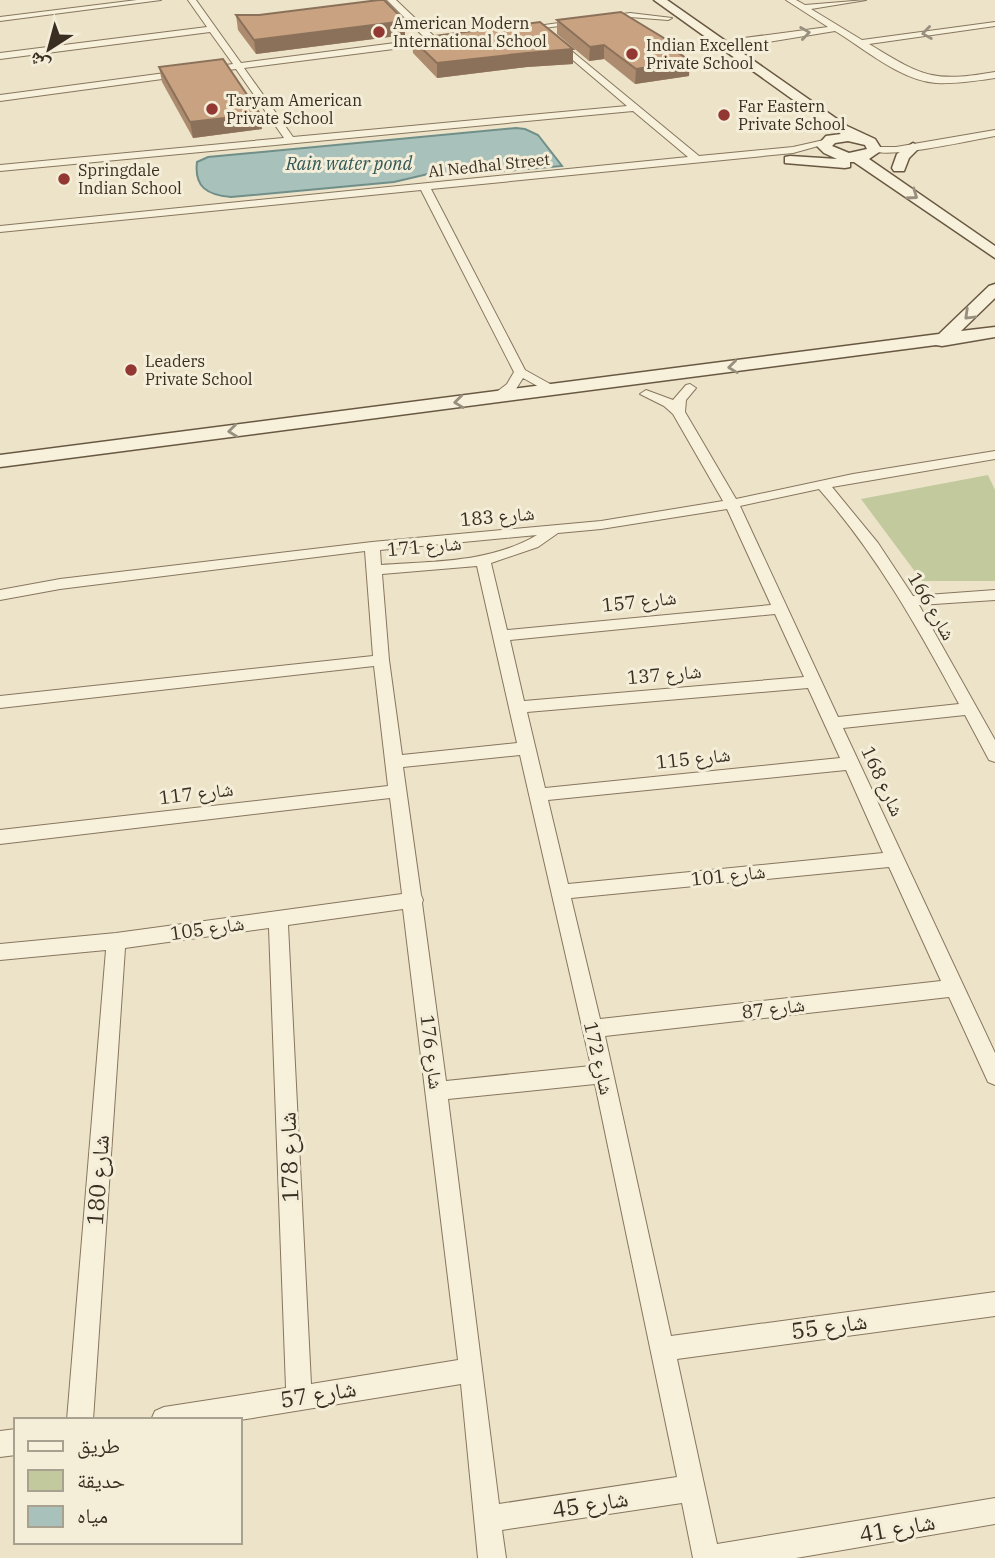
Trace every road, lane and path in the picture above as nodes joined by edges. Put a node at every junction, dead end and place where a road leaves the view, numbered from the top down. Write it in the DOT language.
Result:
graph roads {
  1 [pos="158,0"];
  2 [pos="192,0"];
  3 [pos="391,0"];
  4 [pos="790,0"];
  5 [pos="862,0"];
  6 [pos="651,2"];
  7 [pos="803,8"];
  8 [pos="630,15"];
  9 [pos="668,18"];
  10 [pos="0,19"];
  11 [pos="995,24"];
  12 [pos="539,27"];
  13 [pos="835,28"];
  14 [pos="212,29"];
  15 [pos="512,30"];
  16 [pos="446,39"];
  17 [pos="433,41"];
  18 [pos="860,43"];
  19 [pos="727,47"];
  20 [pos="0,56"];
  21 [pos="239,66"];
  22 [pos="995,75"];
  23 [pos="983,77"];
  24 [pos="995,83"];
  25 [pos="0,98"];
  26 [pos="636,108"];
  27 [pos="995,133"];
  28 [pos="291,141"];
  29 [pos="827,141"];
  30 [pos="870,146"];
  31 [pos="913,147"];
  32 [pos="840,155"];
  33 [pos="857,157"];
  34 [pos="696,159"];
  35 [pos="790,160"];
  36 [pos="0,168"];
  37 [pos="605,168"];
  38 [pos="899,168"];
  39 [pos="879,171"];
  40 [pos="425,187"];
  41 [pos="0,229"];
  42 [pos="995,236"];
  43 [pos="995,253"];
  44 [pos="995,289"];
  45 [pos="995,332"];
  46 [pos="942,341"];
  47 [pos="991,348"];
  48 [pos="520,372"];
  49 [pos="690,388"];
  50 [pos="555,390"];
  51 [pos="646,394"];
  52 [pos="496,397"];
  53 [pos="678,412"];
  54 [pos="993,459"];
  55 [pos="0,461"];
  56 [pos="0,475"];
  57 [pos="822,484"];
  58 [pos="732,504"];
  59 [pos="555,530"];
  60 [pos="372,546"];
  61 [pos="483,560"];
  62 [pos="374,570"];
  63 [pos="0,595"];
  64 [pos="995,595"];
  65 [pos="908,601"];
  66 [pos="781,609"];
  67 [pos="501,636"];
  68 [pos="381,660"];
  69 [pos="814,682"];
  70 [pos="0,702"];
  71 [pos="517,707"];
  72 [pos="969,709"];
  73 [pos="833,723"];
  74 [pos="527,748"];
  75 [pos="995,756"];
  76 [pos="393,762"];
  77 [pos="852,763"];
  78 [pos="398,791"];
  79 [pos="538,795"];
  80 [pos="0,837"];
  81 [pos="895,859"];
  82 [pos="560,892"];
  83 [pos="414,900"];
  84 [pos="278,918"];
  85 [pos="116,941"];
  86 [pos="0,952"];
  87 [pos="954,988"];
  88 [pos="592,1029"];
  89 [pos="990,1056"];
  90 [pos="603,1074"];
  91 [pos="995,1076"];
  92 [pos="437,1091"];
  93 [pos="995,1304"];
  94 [pos="662,1349"];
  95 [pos="472,1370"];
  96 [pos="299,1397"];
  97 [pos="80,1418"];
  98 [pos="176,1418"];
  99 [pos="692,1488"];
  100 [pos="995,1511"];
  101 [pos="488,1519"];
  102 [pos="492,1558"];
  103 [pos="707,1558"];
  104 [pos="716,1558"];
  1 -- 10 [label="street"];
  2 -- 14 [label="street"];
  3 -- 17 [label="street"];
  4 -- 7 [label="street"];
  5 -- 7 [label="street"];
  6 -- 8 [label="street"];
  6 -- 9 [label="street"];
  6 -- 19 [label="street"];
  7 -- 13 [label="street"];
  8 -- 9 [label="street"];
  8 -- 12 [label="street"];
  9 -- 29 [label="street"];
  11 -- 18 [label="street, one-way"];
  12 -- 15 [label="street"];
  12 -- 26 [label="street"];
  13 -- 18 [label="street"];
  19 -- 13 [label="street, one-way"];
  14 -- 20 [label="street"];
  14 -- 21 [label="street"];
  16 -- 17 [label="street"];
  17 -- 21 [label="street"];
  18 -- 23 [label="street"];
  19 -- 30 [label="street"];
  21 -- 25 [label="street"];
  21 -- 28 [label="street"];
  22 -- 23 [label="street"];
  23 -- 24 [label="street"];
  26 -- 28 [label="street"];
  26 -- 34 [label="street"];
  27 -- 31 [label="street"];
  28 -- 36 [label="street"];
  29 -- 30 [label="street"];
  29 -- 32 [label="street"];
  29 -- 34 [label="street, Al Nedhal Street"];
  30 -- 31 [label="street"];
  30 -- 33 [label="street"];
  30 -- 38 [label="street"];
  31 -- 38 [label="street"];
  32 -- 33 [label="street"];
  32 -- 35 [label="street, Al Nedhal Street"];
  33 -- 39 [label="street"];
  34 -- 37 [label="street, Al Nedhal Street"];
  35 -- 37 [label="street, Al Nedhal Street"];
  35 -- 39 [label="street"];
  37 -- 40 [label="street, Al Nedhal Street"];
  38 -- 42 [label="street"];
  39 -- 43 [label="street, one-way"];
  40 -- 41 [label="street, Al Nedhal Street"];
  40 -- 48 [label="street"];
  44 -- 46 [label="street, one-way"];
  45 -- 46 [label="street"];
  46 -- 50 [label="street, one-way"];
  47 -- 49 [label="street"];
  48 -- 50 [label="street"];
  48 -- 52 [label="street"];
  49 -- 51 [label="street"];
  49 -- 53 [label="street"];
  50 -- 52 [label="street"];
  51 -- 53 [label="street"];
  51 -- 56 [label="street"];
  52 -- 55 [label="street, one-way"];
  53 -- 58 [label="street, شارع 168"];
  54 -- 57 [label="street, شارع 183"];
  57 -- 58 [label="street, شارع 183"];
  57 -- 65 [label="street, شارع 166"];
  58 -- 59 [label="street, شارع 183"];
  58 -- 66 [label="street, شارع 168"];
  59 -- 60 [label="street, شارع 183"];
  59 -- 61 [label="street, شارع 171"];
  60 -- 62 [label="street, شارع 176"];
  60 -- 63 [label="street, شارع 183"];
  61 -- 62 [label="street, شارع 171"];
  61 -- 67 [label="street, شارع 172"];
  62 -- 68 [label="street, شارع 176"];
  64 -- 65 [label="street"];
  65 -- 72 [label="street, شارع 166"];
  66 -- 67 [label="street, شارع 157"];
  66 -- 69 [label="street, شارع 168"];
  67 -- 71 [label="street, شارع 172"];
  68 -- 70 [label="street"];
  68 -- 76 [label="street, شارع 176"];
  69 -- 71 [label="street, شارع 137"];
  69 -- 73 [label="street, شارع 168"];
  71 -- 74 [label="street, شارع 172"];
  72 -- 73 [label="street"];
  72 -- 75 [label="street, شارع 166"];
  73 -- 77 [label="street, شارع 168"];
  74 -- 76 [label="street"];
  74 -- 79 [label="street, شارع 172"];
  76 -- 78 [label="street, شارع 176"];
  77 -- 79 [label="street, شارع 115"];
  77 -- 81 [label="street, شارع 168"];
  78 -- 80 [label="street, شارع 117"];
  78 -- 83 [label="street, شارع 176"];
  79 -- 82 [label="street, شارع 172"];
  81 -- 82 [label="street, شارع 101"];
  81 -- 87 [label="street, شارع 168"];
  82 -- 88 [label="street, شارع 172"];
  83 -- 84 [label="street, شارع 105"];
  83 -- 92 [label="street, شارع 176"];
  84 -- 85 [label="street, شارع 105"];
  84 -- 96 [label="street, شارع 178"];
  85 -- 86 [label="street, شارع 105"];
  85 -- 97 [label="street, شارع 180"];
  87 -- 88 [label="street, شارع 87"];
  87 -- 89 [label="street, شارع 168"];
  88 -- 90 [label="street, شارع 172"];
  89 -- 91 [label="street, شارع 168"];
  90 -- 92 [label="street"];
  90 -- 94 [label="street, شارع 172"];
  92 -- 95 [label="street, شارع 176"];
  93 -- 94 [label="street, شارع 55"];
  94 -- 99 [label="street, شارع 172"];
  95 -- 96 [label="street, شارع 57"];
  95 -- 101 [label="street, شارع 176"];
  96 -- 98 [label="street, شارع 57"];
  99 -- 101 [label="street, شارع 45"];
  99 -- 103 [label="street, شارع 172"];
  100 -- 104 [label="street, شارع 41"];
  101 -- 102 [label="street, شارع 176"];
}
